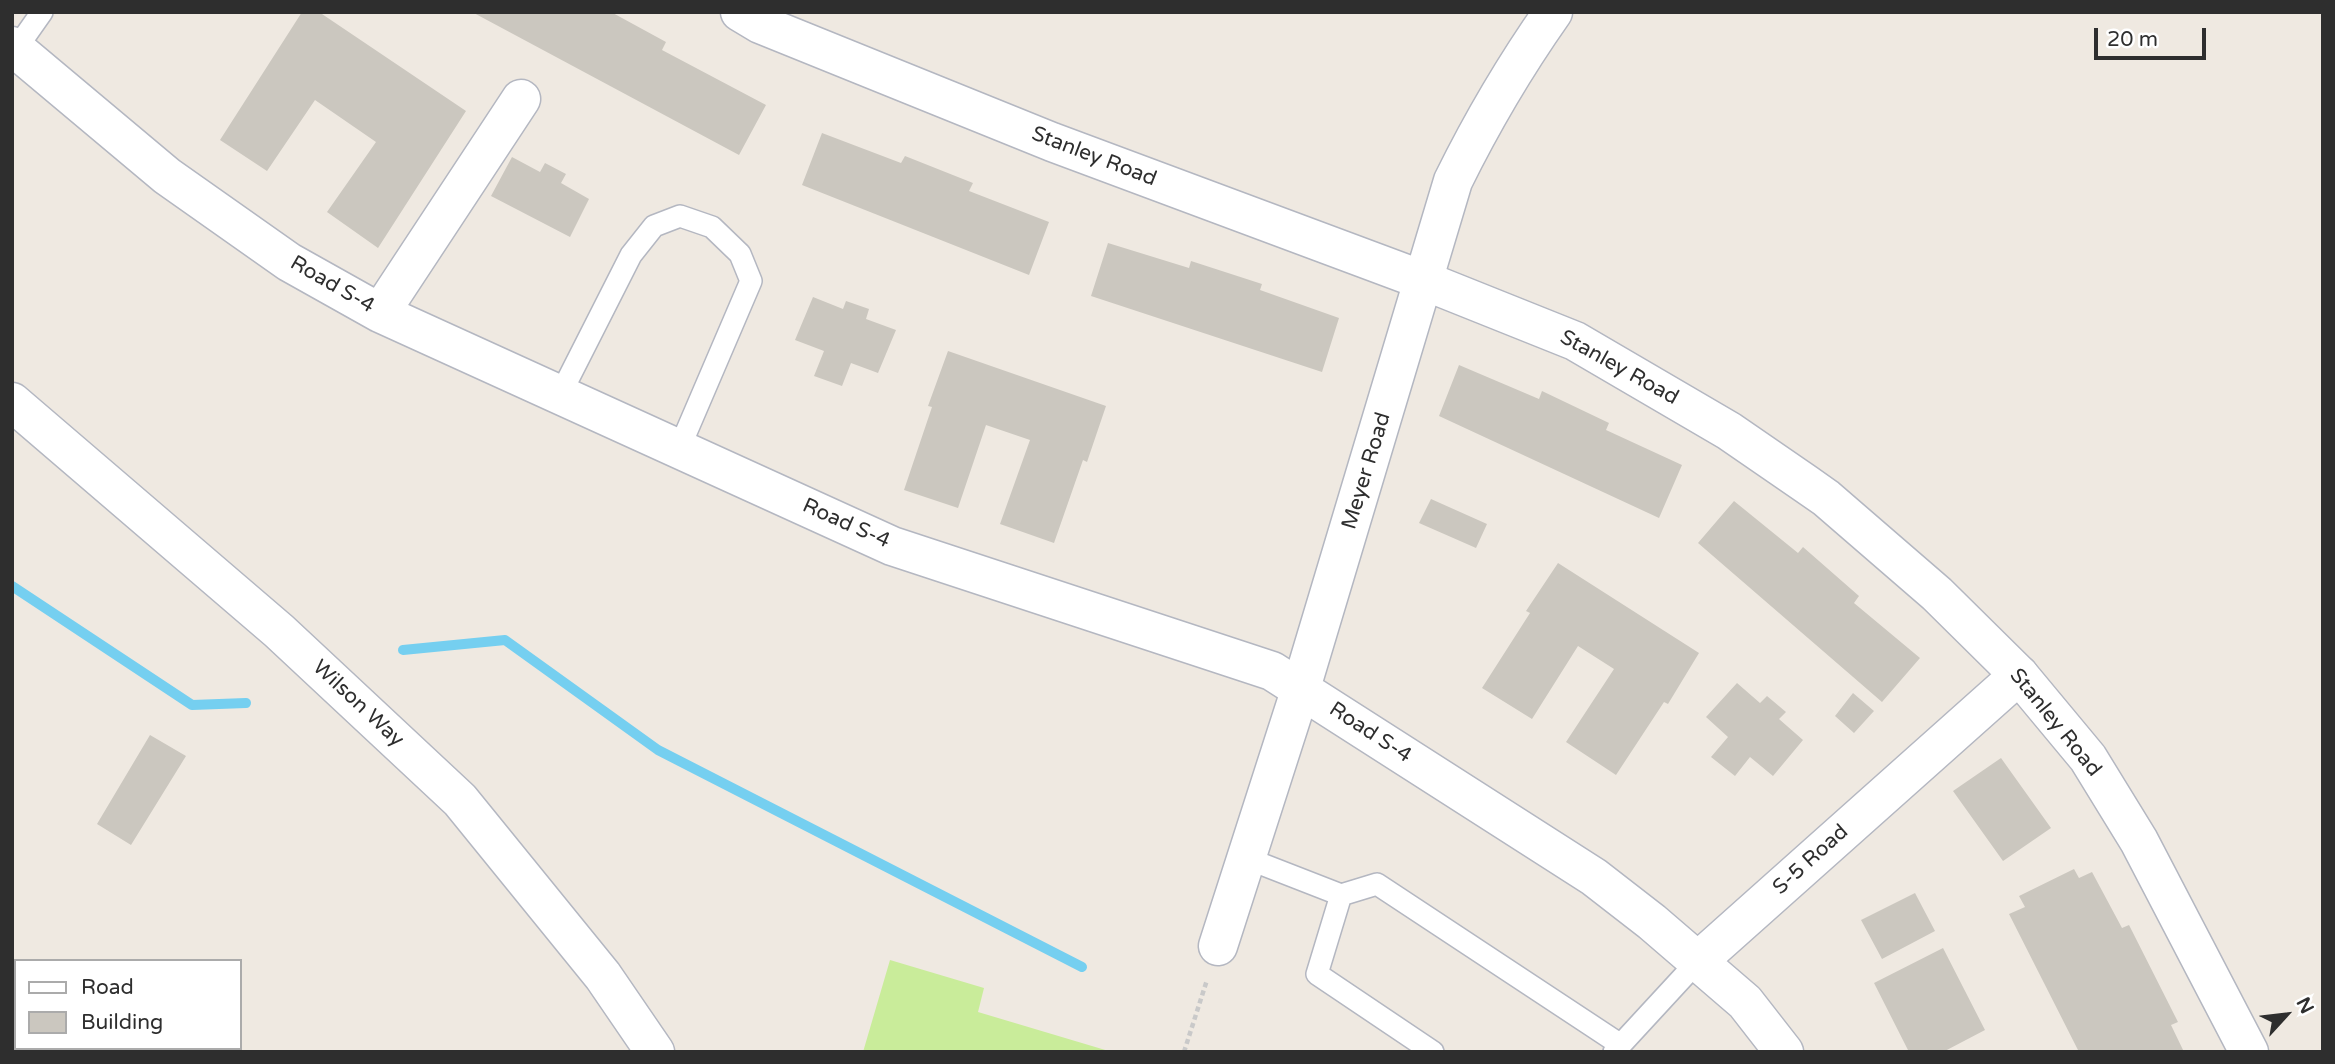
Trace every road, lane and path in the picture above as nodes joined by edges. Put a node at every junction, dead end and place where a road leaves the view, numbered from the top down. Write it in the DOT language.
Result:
graph roads {
  1 [pos="43,12"];
  2 [pos="740,12"];
  3 [pos="1553,12"];
  4 [pos="14,47"];
  5 [pos="521,99"];
  6 [pos="1424,281"];
  7 [pos="380,313"];
  8 [pos="560,395"];
  9 [pos="12,402"];
  10 [pos="679,449"];
  11 [pos="2019,675"];
  12 [pos="1301,688"];
  13 [pos="1247,858"];
  14 [pos="1341,895"];
  15 [pos="1218,946"];
  16 [pos="1697,962"];
  17 [pos="1617,1048"];
  18 [pos="655,1052"];
  19 [pos="1184,1052"];
  20 [pos="1433,1052"];
  21 [pos="1784,1052"];
  22 [pos="2249,1052"];
  1 -- 4 [label="lane"];
  2 -- 6 [label="street, Stanley Road"];
  3 -- 6 [label="street, Meyer Road"];
  4 -- 7 [label="street, Road S-4"];
  5 -- 7 [label="street"];
  6 -- 11 [label="street, Stanley Road"];
  6 -- 12 [label="street, Meyer Road"];
  7 -- 8 [label="street, Road S-4"];
  8 -- 10 [label="street, Road S-4"];
  8 -- 10 [label="lane"];
  9 -- 18 [label="street, Wilson Way"];
  10 -- 12 [label="street, Road S-4"];
  11 -- 16 [label="street, S-5 Road"];
  11 -- 22 [label="street, Stanley Road"];
  12 -- 13 [label="street, Meyer Road"];
  12 -- 16 [label="street, Road S-4"];
  13 -- 14 [label="lane"];
  13 -- 15 [label="street, Meyer Road"];
  14 -- 17 [label="lane"];
  14 -- 20 [label="lane"];
  15 -- 19 [label="path"];
  16 -- 17 [label="lane"];
  16 -- 21 [label="street"];
}
